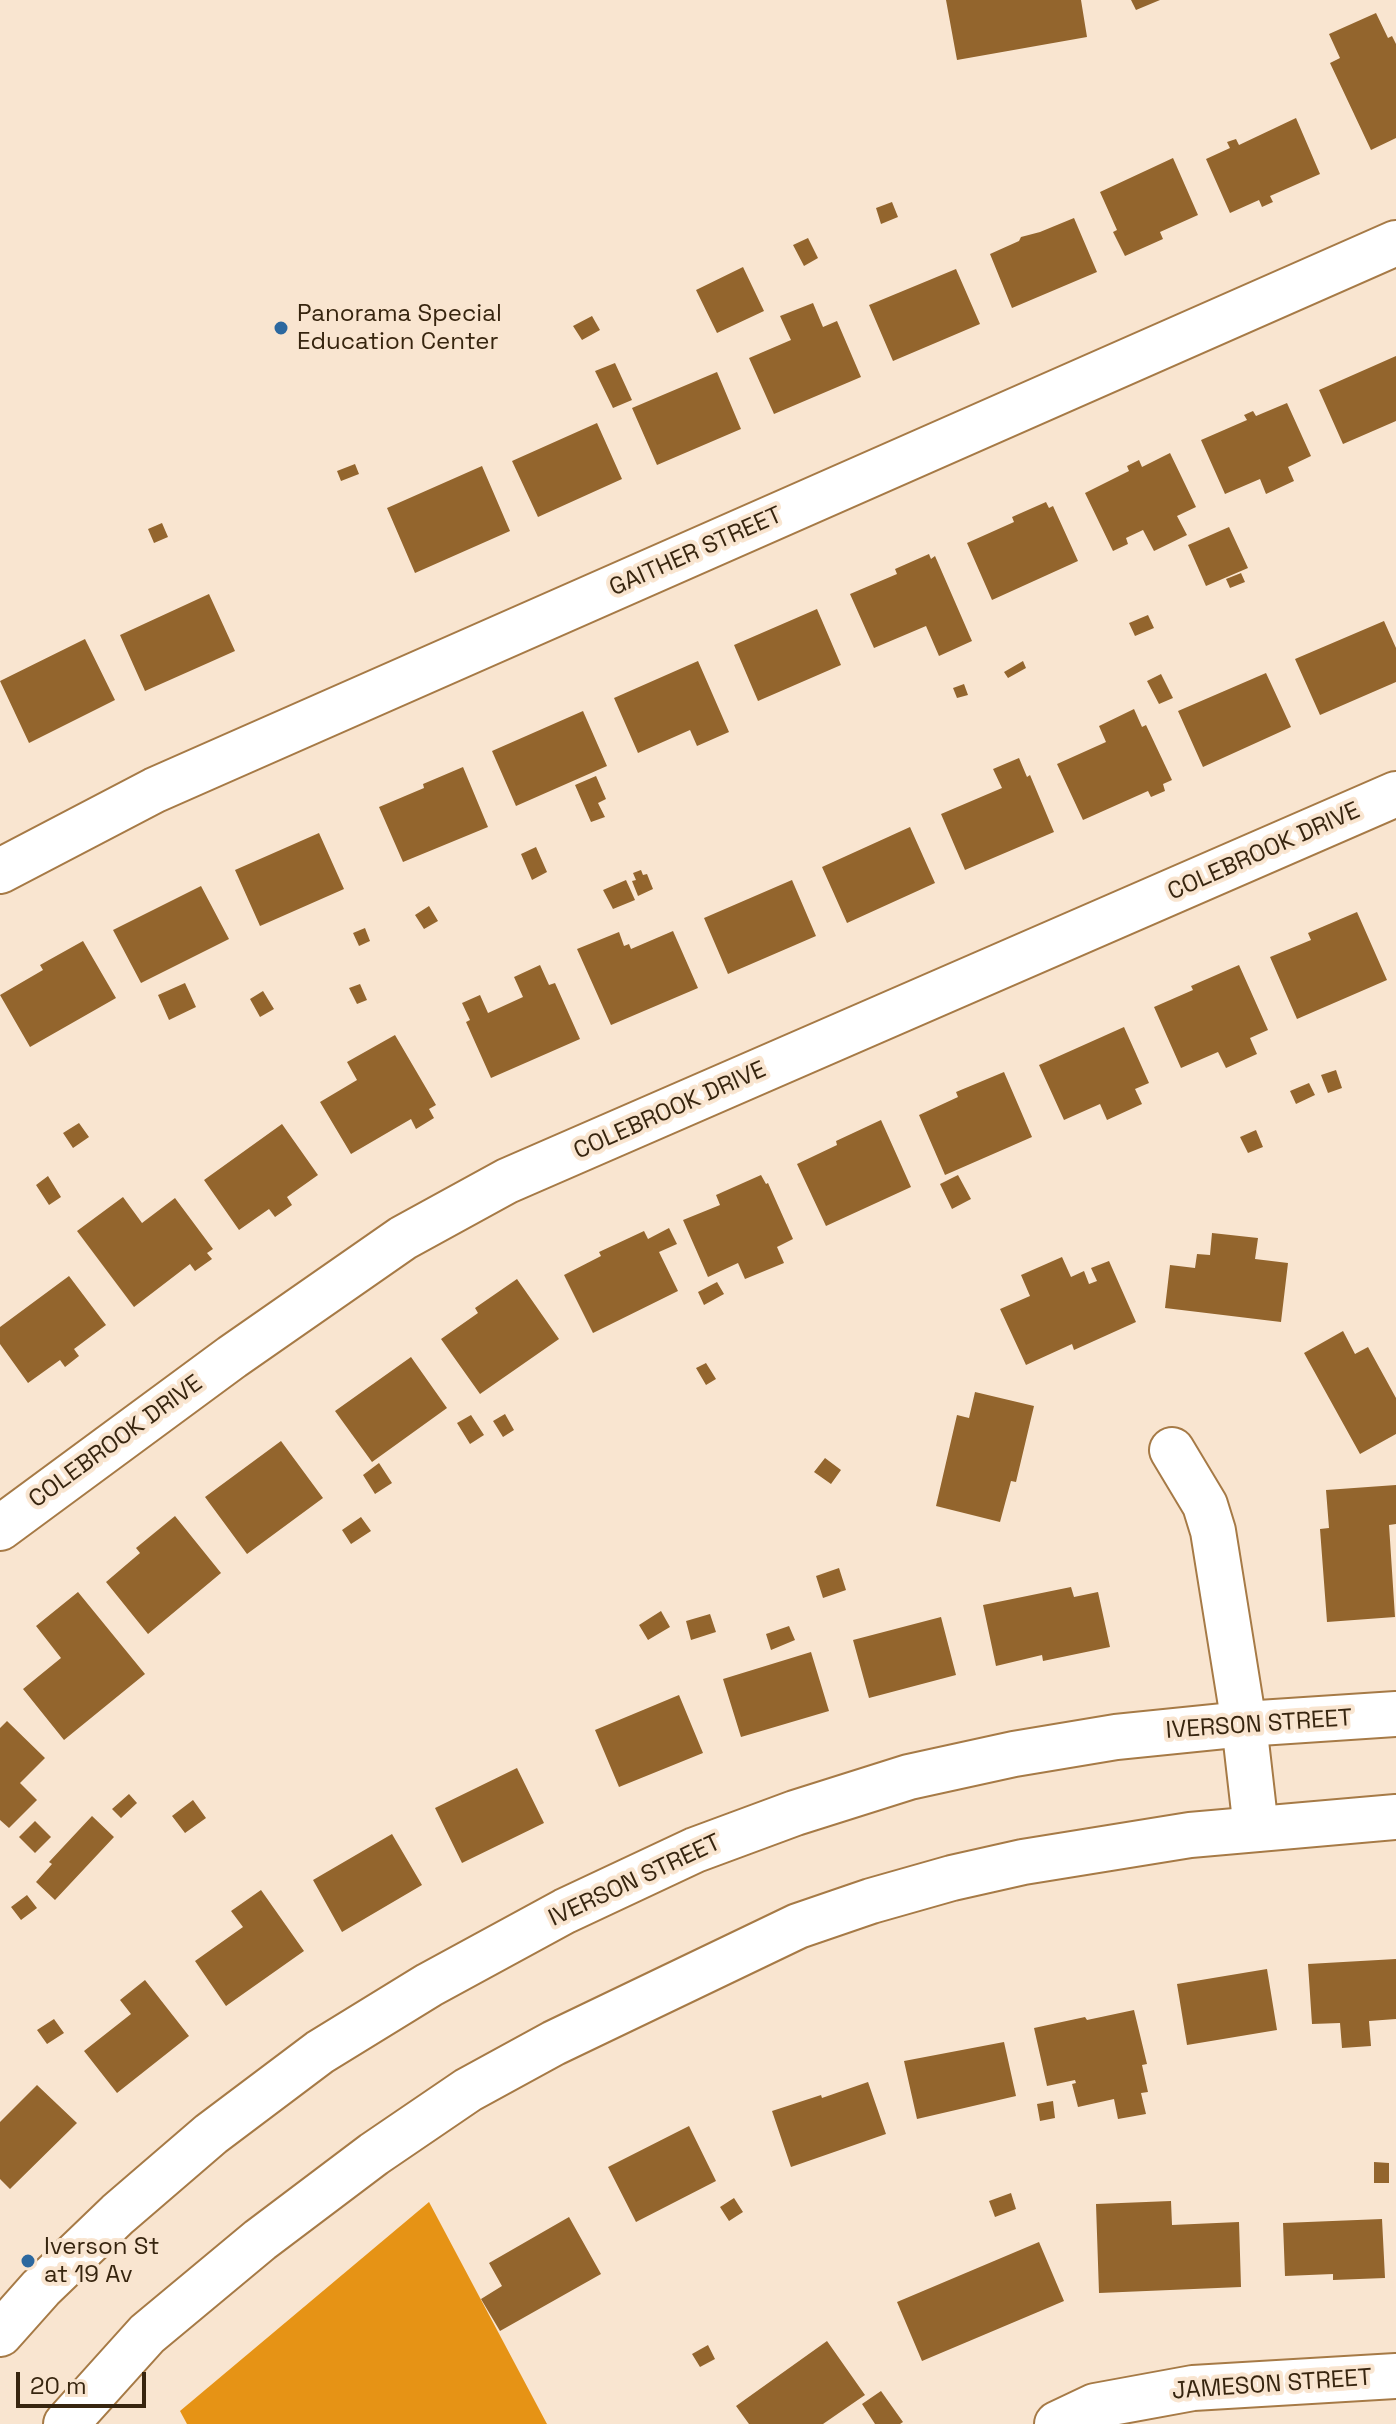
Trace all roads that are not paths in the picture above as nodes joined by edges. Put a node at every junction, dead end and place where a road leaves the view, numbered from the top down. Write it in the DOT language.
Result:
graph roads {
  1 [pos="1396,243"];
  2 [pos="1396,794"];
  3 [pos="0,871"];
  4 [pos="1172,1450"];
  5 [pos="0,1528"];
  6 [pos="1396,1714"];
  7 [pos="1244,1724"];
  8 [pos="1396,1817"];
  9 [pos="1256,1829"];
  10 [pos="0,2334"];
  11 [pos="1396,2376"];
  12 [pos="66,2424"];
  13 [pos="1057,2424"];
  1 -- 3 [label="street, GAITHER STREET"];
  2 -- 5 [label="street, COLEBROOK DRIVE"];
  4 -- 7 [label="street"];
  6 -- 7 [label="street, IVERSON STREET"];
  7 -- 9 [label="street"];
  7 -- 10 [label="street, IVERSON STREET"];
  8 -- 9 [label="street"];
  9 -- 12 [label="street"];
  11 -- 13 [label="street, JAMESON STREET"];
}
